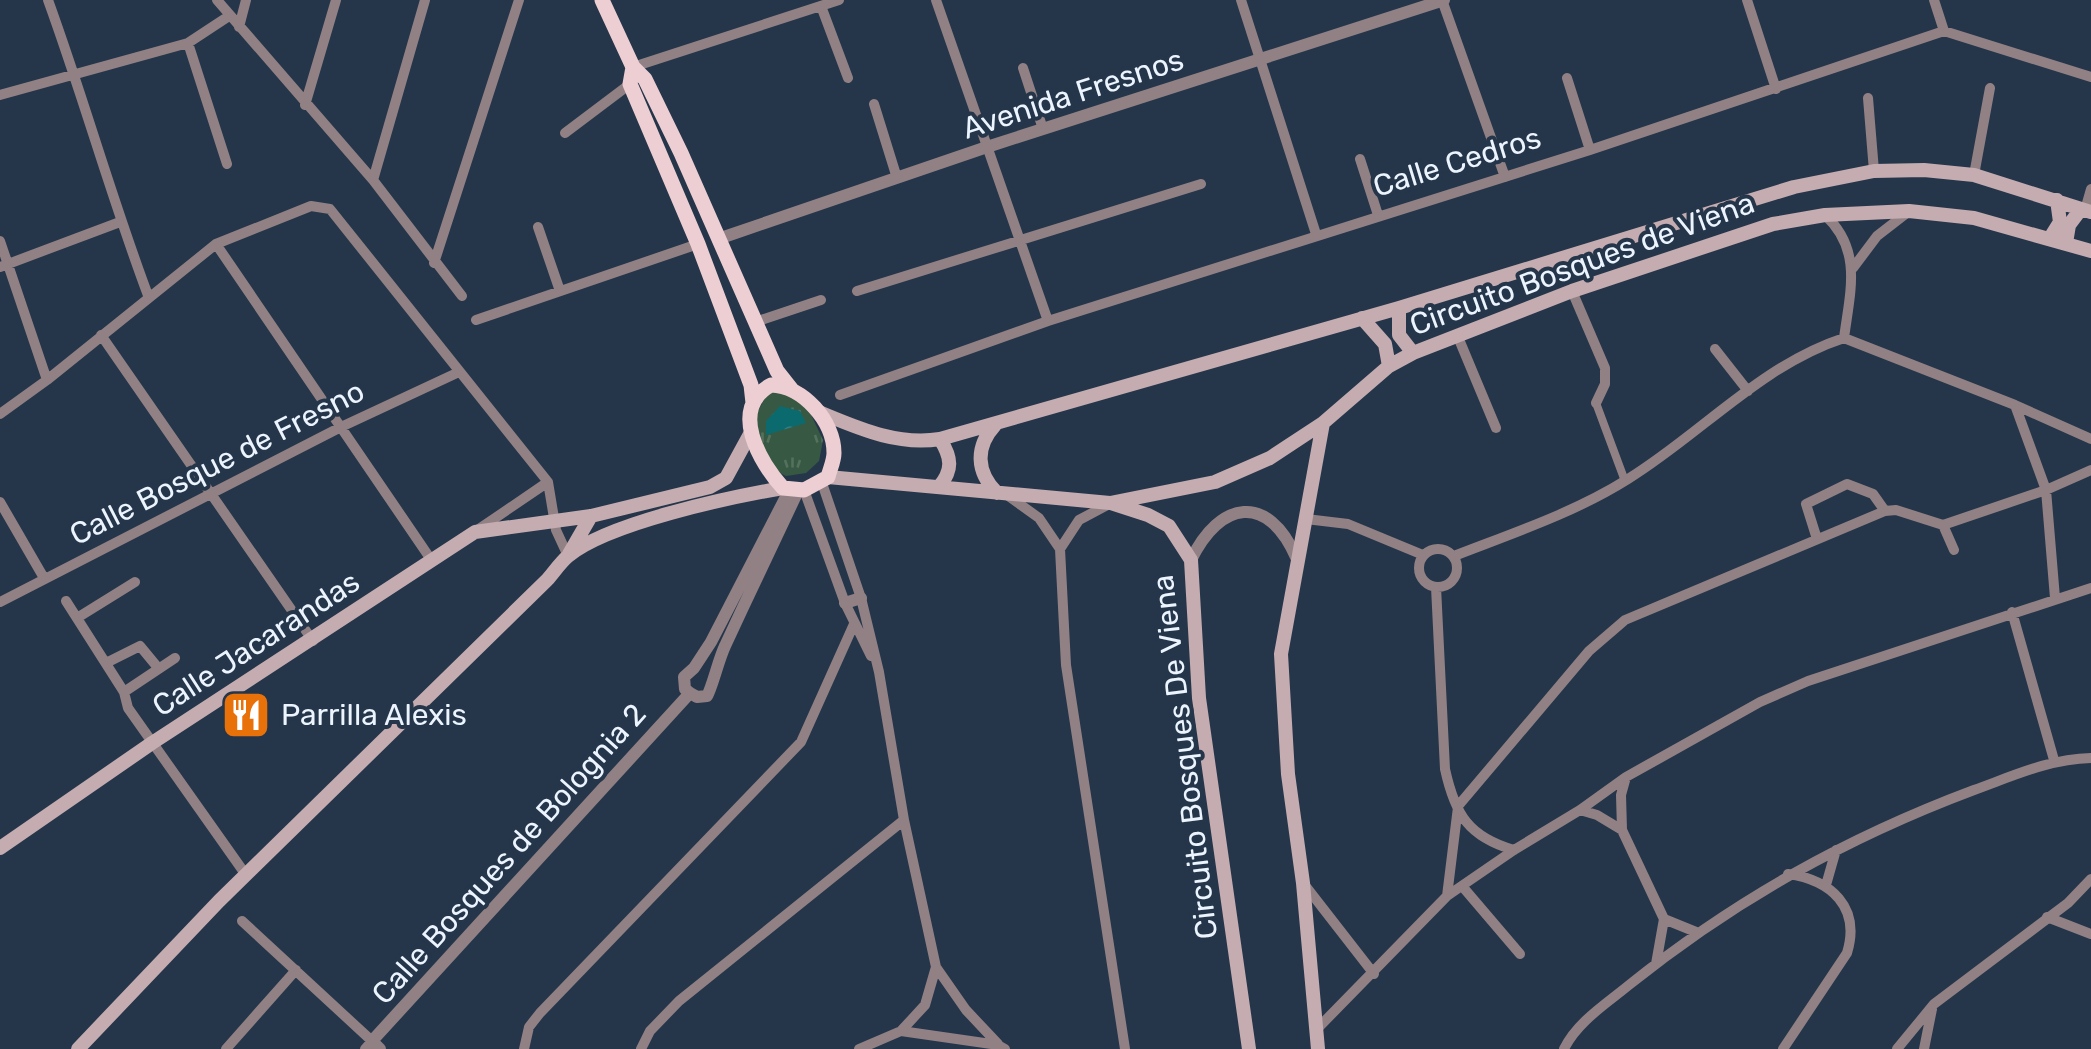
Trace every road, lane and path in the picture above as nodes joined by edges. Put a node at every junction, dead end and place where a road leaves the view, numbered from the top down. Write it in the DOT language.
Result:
graph roads {
  1 [pos="48,0"];
  2 [pos="217,0"];
  3 [pos="246,0"];
  4 [pos="336,0"];
  5 [pos="425,0"];
  6 [pos="520,0"];
  7 [pos="602,0"];
  8 [pos="839,0"];
  9 [pos="936,0"];
  10 [pos="1241,0"];
  11 [pos="1443,0"];
  12 [pos="1747,0"];
  13 [pos="1934,0"];
  14 [pos="821,6"];
  15 [pos="229,16"];
  16 [pos="239,28"];
  17 [pos="1944,31"];
  18 [pos="188,43"];
  19 [pos="1260,60"];
  20 [pos="633,67"];
  21 [pos="1023,68"];
  22 [pos="75,74"];
  23 [pos="2091,77"];
  24 [pos="848,78"];
  25 [pos="1567,78"];
  26 [pos="630,84"];
  27 [pos="1990,88"];
  28 [pos="1776,89"];
  29 [pos="0,95"];
  30 [pos="1868,98"];
  31 [pos="305,104"];
  32 [pos="874,104"];
  33 [pos="1043,129"];
  34 [pos="565,133"];
  35 [pos="988,146"];
  36 [pos="1590,150"];
  37 [pos="1360,159"];
  38 [pos="227,164"];
  39 [pos="1874,172"];
  40 [pos="1974,175"];
  41 [pos="1505,177"];
  42 [pos="897,178"];
  43 [pos="373,180"];
  44 [pos="1201,184"];
  45 [pos="2091,189"];
  46 [pos="2057,200"];
  47 [pos="2085,210"];
  48 [pos="1909,212"];
  49 [pos="1378,215"];
  50 [pos="1826,215"];
  51 [pos="120,222"];
  52 [pos="538,227"];
  53 [pos="1316,234"];
  54 [pos="2050,238"];
  55 [pos="718,239"];
  56 [pos="0,241"];
  57 [pos="1021,241"];
  58 [pos="2066,242"];
  59 [pos="216,244"];
  60 [pos="698,244"];
  61 [pos="2091,251"];
  62 [pos="434,263"];
  63 [pos="4,266"];
  64 [pos="1853,268"];
  65 [pos="560,291"];
  66 [pos="1572,291"];
  67 [pos="857,292"];
  68 [pos="462,296"];
  69 [pos="149,298"];
  70 [pos="820,300"];
  71 [pos="1399,308"];
  72 [pos="1362,318"];
  73 [pos="476,320"];
  74 [pos="1048,321"];
  75 [pos="755,322"];
  76 [pos="101,335"];
  77 [pos="1458,337"];
  78 [pos="1844,338"];
  79 [pos="1715,349"];
  80 [pos="1414,352"];
  81 [pos="1389,366"];
  82 [pos="459,372"];
  83 [pos="47,380"];
  84 [pos="792,390"];
  85 [pos="1748,391"];
  86 [pos="840,395"];
  87 [pos="753,403"];
  88 [pos="1596,403"];
  89 [pos="2015,404"];
  90 [pos="818,412"];
  91 [pos="0,414"];
  92 [pos="1324,423"];
  93 [pos="996,424"];
  94 [pos="340,427"];
  95 [pos="1496,428"];
  96 [pos="750,434"];
  97 [pos="940,439"];
  98 [pos="2091,439"];
  99 [pos="2091,470"];
  100 [pos="825,480"];
  101 [pos="548,482"];
  102 [pos="1625,482"];
  103 [pos="939,488"];
  104 [pos="794,490"];
  105 [pos="2046,490"];
  106 [pos="1002,493"];
  107 [pos="212,494"];
  108 [pos="0,502"];
  109 [pos="1110,503"];
  110 [pos="1885,511"];
  111 [pos="590,516"];
  112 [pos="1306,519"];
  113 [pos="556,520"];
  114 [pos="1943,524"];
  115 [pos="474,532"];
  116 [pos="599,538"];
  117 [pos="1818,540"];
  118 [pos="1060,549"];
  119 [pos="1954,550"];
  120 [pos="1423,555"];
  121 [pos="568,556"];
  122 [pos="1454,556"];
  123 [pos="1296,558"];
  124 [pos="1191,560"];
  125 [pos="432,562"];
  126 [pos="44,578"];
  127 [pos="136,582"];
  128 [pos="1436,588"];
  129 [pos="2091,588"];
  130 [pos="861,598"];
  131 [pos="2056,598"];
  132 [pos="66,601"];
  133 [pos="0,602"];
  134 [pos="845,603"];
  135 [pos="2012,612"];
  136 [pos="77,618"];
  137 [pos="854,624"];
  138 [pos="313,640"];
  139 [pos="717,645"];
  140 [pos="176,658"];
  141 [pos="106,663"];
  142 [pos="159,669"];
  143 [pos="879,672"];
  144 [pos="124,692"];
  145 [pos="690,693"];
  146 [pos="152,743"];
  147 [pos="2090,758"];
  148 [pos="2054,760"];
  149 [pos="1626,776"];
  150 [pos="1458,806"];
  151 [pos="1580,810"];
  152 [pos="904,820"];
  153 [pos="1622,830"];
  154 [pos="0,848"];
  155 [pos="1514,850"];
  156 [pos="1836,850"];
  157 [pos="1787,874"];
  158 [pos="246,875"];
  159 [pos="2091,878"];
  160 [pos="1303,882"];
  161 [pos="1826,885"];
  162 [pos="1462,886"];
  163 [pos="1447,896"];
  164 [pos="2068,903"];
  165 [pos="2047,917"];
  166 [pos="1664,918"];
  167 [pos="242,922"];
  168 [pos="2086,931"];
  169 [pos="1696,932"];
  170 [pos="1520,954"];
  171 [pos="1656,964"];
  172 [pos="936,967"];
  173 [pos="296,970"];
  174 [pos="1374,974"];
  175 [pos="1934,1004"];
  176 [pos="1316,1030"];
  177 [pos="901,1032"];
  178 [pos="372,1047"];
  179 [pos="1002,1047"];
  180 [pos="78,1049"];
  181 [pos="226,1049"];
  182 [pos="524,1049"];
  183 [pos="641,1049"];
  184 [pos="859,1049"];
  185 [pos="1125,1049"];
  186 [pos="1249,1049"];
  187 [pos="1318,1049"];
  188 [pos="1564,1049"];
  189 [pos="1782,1049"];
  190 [pos="1897,1049"];
  191 [pos="1924,1049"];
  1 -- 22 [label="street"];
  2 -- 15 [label="street"];
  3 -- 16 [label="street"];
  4 -- 31 [label="street"];
  5 -- 43 [label="street"];
  6 -- 62 [label="street"];
  7 -- 20 [label="main road"];
  8 -- 14 [label="street"];
  9 -- 35 [label="street"];
  10 -- 19 [label="street"];
  11 -- 19 [label="street, Avenida Fresnos"];
  11 -- 41 [label="street"];
  12 -- 28 [label="street"];
  13 -- 17 [label="street"];
  14 -- 20 [label="street"];
  14 -- 24 [label="street"];
  15 -- 16 [label="street"];
  15 -- 18 [label="street"];
  16 -- 31 [label="street"];
  17 -- 23 [label="street"];
  17 -- 28 [label="street, Calle Cedros"];
  18 -- 22 [label="street"];
  18 -- 38 [label="street"];
  19 -- 33 [label="street, Avenida Fresnos"];
  19 -- 53 [label="street"];
  20 -- 26 [label="main road"];
  20 -- 55 [label="main road"];
  21 -- 33 [label="street"];
  22 -- 29 [label="street"];
  22 -- 51 [label="street"];
  25 -- 36 [label="street"];
  26 -- 34 [label="street"];
  26 -- 60 [label="main road"];
  27 -- 40 [label="street"];
  28 -- 36 [label="street, Calle Cedros"];
  30 -- 39 [label="street"];
  31 -- 43 [label="street"];
  32 -- 42 [label="street"];
  33 -- 35 [label="street, Avenida Fresnos"];
  35 -- 42 [label="street, Avenida Fresnos"];
  35 -- 57 [label="street"];
  36 -- 41 [label="street, Calle Cedros"];
  37 -- 49 [label="street"];
  39 -- 40 [label="main road, Circuito Bosques de Viena"];
  39 -- 71 [label="main road, Circuito Bosques de Viena"];
  40 -- 46 [label="main road, Circuito Bosques de Viena"];
  41 -- 49 [label="street, Calle Cedros"];
  42 -- 55 [label="street, Avenida Fresnos"];
  43 -- 62 [label="street"];
  44 -- 57 [label="street"];
  45 -- 47 [label="street"];
  46 -- 47 [label="main road, Circuito Bosques de Viena"];
  46 -- 54 [label="main road"];
  47 -- 58 [label="main road"];
  48 -- 50 [label="main road, Circuito Bosques de Viena"];
  48 -- 54 [label="main road, Circuito Bosques de Viena"];
  48 -- 64 [label="street"];
  49 -- 53 [label="street, Calle Cedros"];
  50 -- 64 [label="street"];
  50 -- 66 [label="main road, Circuito Bosques de Viena"];
  51 -- 63 [label="street"];
  51 -- 69 [label="street"];
  52 -- 65 [label="street"];
  53 -- 74 [label="street, Calle Cedros"];
  54 -- 58 [label="main road, Circuito Bosques de Viena"];
  55 -- 75 [label="main road"];
  56 -- 63 [label="street"];
  57 -- 67 [label="street"];
  57 -- 74 [label="street"];
  58 -- 61 [label="main road, Circuito Bosques de Viena"];
  59 -- 69 [label="street"];
  59 -- 82 [label="street"];
  59 -- 94 [label="street"];
  60 -- 65 [label="street"];
  60 -- 87 [label="main road"];
  62 -- 68 [label="street"];
  63 -- 83 [label="street"];
  64 -- 78 [label="street"];
  65 -- 73 [label="street"];
  66 -- 77 [label="main road, Circuito Bosques de Viena"];
  66 -- 88 [label="street"];
  69 -- 76 [label="street"];
  70 -- 75 [label="street"];
  71 -- 72 [label="main road, Circuito Bosques de Viena"];
  71 -- 80 [label="main road"];
  72 -- 81 [label="main road"];
  72 -- 93 [label="main road, Circuito Bosques de Viena"];
  74 -- 86 [label="street, Calle Cedros"];
  75 -- 84 [label="main road"];
  76 -- 83 [label="street"];
  76 -- 107 [label="street"];
  77 -- 80 [label="main road, Circuito Bosques de Viena"];
  77 -- 95 [label="street"];
  78 -- 85 [label="street"];
  78 -- 89 [label="street"];
  79 -- 85 [label="street"];
  80 -- 81 [label="main road, Circuito Bosques de Viena"];
  81 -- 92 [label="main road, Circuito Bosques de Viena"];
  82 -- 94 [label="street, Calle Bosque de Fresno"];
  82 -- 101 [label="street"];
  83 -- 91 [label="street"];
  84 -- 87 [label="main road"];
  84 -- 90 [label="main road"];
  85 -- 102 [label="street"];
  87 -- 96 [label="main road"];
  88 -- 102 [label="street"];
  89 -- 98 [label="street"];
  89 -- 105 [label="street"];
  90 -- 97 [label="main road, Circuito Bosques de Viena"];
  90 -- 100 [label="main road"];
  92 -- 109 [label="main road, Circuito Bosques de Viena"];
  92 -- 112 [label="main road"];
  93 -- 97 [label="main road, Circuito Bosques de Viena"];
  93 -- 106 [label="main road"];
  94 -- 107 [label="street, Calle Bosque de Fresno"];
  94 -- 125 [label="street"];
  96 -- 104 [label="main road"];
  96 -- 111 [label="main road"];
  97 -- 103 [label="main road"];
  99 -- 105 [label="street"];
  100 -- 103 [label="main road, Circuito Bosques de Viena"];
  100 -- 104 [label="main road"];
  100 -- 130 [label="street"];
  101 -- 113 [label="street"];
  101 -- 115 [label="street"];
  102 -- 122 [label="street"];
  103 -- 106 [label="main road, Circuito Bosques de Viena"];
  104 -- 116 [label="main road"];
  104 -- 134 [label="street"];
  104 -- 139 [label="street, Calle Bosques de Bolognia 2"];
  105 -- 114 [label="street"];
  105 -- 131 [label="street"];
  106 -- 109 [label="main road, Circuito Bosques de Viena"];
  106 -- 118 [label="street"];
  107 -- 126 [label="street, Calle Bosque de Fresno"];
  107 -- 138 [label="street"];
  108 -- 126 [label="street"];
  109 -- 118 [label="street"];
  109 -- 124 [label="main road, Circuito Bosques De Viena"];
  110 -- 114 [label="street"];
  110 -- 117 [label="street"];
  110 -- 117 [label="street"];
  111 -- 113 [label="main road"];
  111 -- 116 [label="main road"];
  111 -- 121 [label="main road"];
  112 -- 120 [label="street"];
  112 -- 123 [label="main road"];
  113 -- 115 [label="main road, Calle Jacarandas"];
  113 -- 121 [label="street"];
  114 -- 119 [label="street"];
  115 -- 125 [label="main road, Calle Jacarandas"];
  116 -- 121 [label="main road"];
  117 -- 150 [label="street"];
  118 -- 185 [label="street"];
  120 -- 122 [label="street"];
  120 -- 128 [label="street"];
  121 -- 158 [label="main road"];
  122 -- 128 [label="street"];
  123 -- 124 [label="street"];
  123 -- 160 [label="main road"];
  124 -- 186 [label="main road, Circuito Bosques De Viena"];
  125 -- 138 [label="main road, Calle Jacarandas"];
  126 -- 133 [label="street, Calle Bosque de Fresno"];
  127 -- 136 [label="street"];
  128 -- 150 [label="street"];
  129 -- 131 [label="street"];
  130 -- 134 [label="street"];
  130 -- 143 [label="street"];
  131 -- 135 [label="street"];
  132 -- 136 [label="street"];
  134 -- 137 [label="street"];
  135 -- 148 [label="street"];
  135 -- 149 [label="street"];
  136 -- 141 [label="street"];
  137 -- 143 [label="street"];
  137 -- 182 [label="street"];
  138 -- 146 [label="main road, Calle Jacarandas"];
  139 -- 145 [label="street, Calle Bosques de Bolognia 2"];
  139 -- 145 [label="street, Calle Bosques de Bolognia 2"];
  140 -- 142 [label="street"];
  141 -- 142 [label="street"];
  141 -- 144 [label="street"];
  142 -- 144 [label="street"];
  143 -- 152 [label="street"];
  144 -- 146 [label="street"];
  145 -- 178 [label="street, Calle Bosques de Bolognia 2"];
  146 -- 154 [label="main road, Calle Jacarandas"];
  146 -- 158 [label="street"];
  147 -- 148 [label="street"];
  148 -- 156 [label="street"];
  149 -- 151 [label="street"];
  149 -- 153 [label="street"];
  150 -- 155 [label="street"];
  150 -- 163 [label="street"];
  151 -- 153 [label="street"];
  151 -- 155 [label="street"];
  152 -- 172 [label="street"];
  152 -- 183 [label="street"];
  153 -- 166 [label="street"];
  155 -- 162 [label="street"];
  156 -- 157 [label="street"];
  156 -- 161 [label="street"];
  157 -- 161 [label="street"];
  157 -- 169 [label="street"];
  158 -- 180 [label="main road"];
  159 -- 164 [label="street"];
  160 -- 174 [label="street"];
  160 -- 176 [label="main road"];
  161 -- 189 [label="street"];
  162 -- 163 [label="street"];
  162 -- 170 [label="street"];
  163 -- 174 [label="street"];
  164 -- 165 [label="street"];
  164 -- 168 [label="street"];
  165 -- 168 [label="street"];
  165 -- 175 [label="street"];
  166 -- 169 [label="street"];
  166 -- 171 [label="street"];
  167 -- 173 [label="street"];
  169 -- 171 [label="street"];
  171 -- 188 [label="street"];
  172 -- 177 [label="street"];
  172 -- 179 [label="street"];
  173 -- 178 [label="street"];
  173 -- 181 [label="street"];
  174 -- 176 [label="street"];
  175 -- 190 [label="street"];
  175 -- 191 [label="street"];
  176 -- 187 [label="main road"];
  177 -- 179 [label="street"];
  177 -- 184 [label="street"];
}
